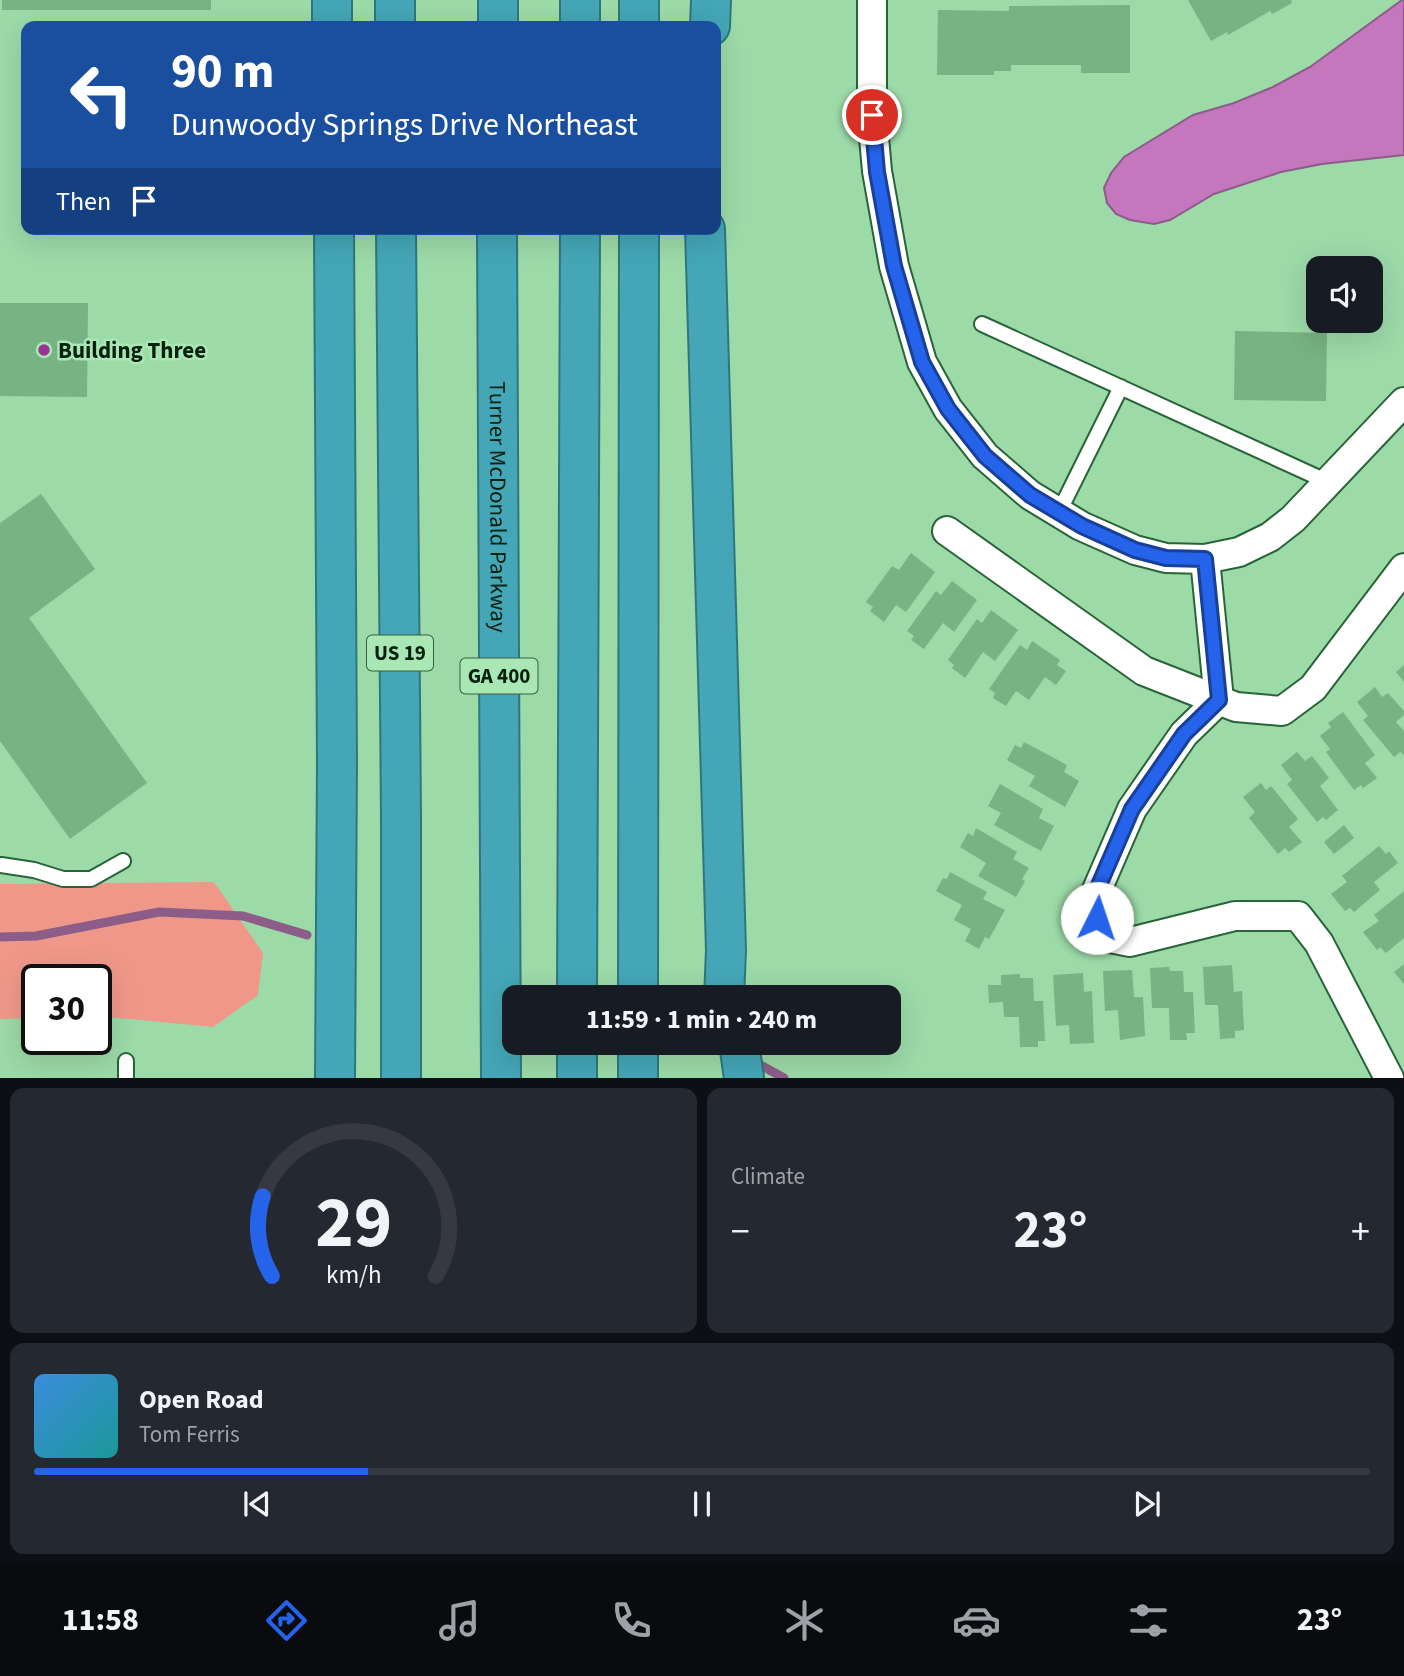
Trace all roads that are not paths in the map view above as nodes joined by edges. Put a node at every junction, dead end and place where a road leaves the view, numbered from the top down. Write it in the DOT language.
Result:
graph roads {
  1 [pos="332,0"];
  2 [pos="395,0"];
  3 [pos="498,0"];
  4 [pos="580,0"];
  5 [pos="639,0"];
  6 [pos="711,0"];
  7 [pos="872,0"];
  8 [pos="332,21"];
  9 [pos="395,21"];
  10 [pos="498,21"];
  11 [pos="580,21"];
  12 [pos="639,21"];
  13 [pos="710,21"];
  14 [pos="334,235"];
  15 [pos="396,235"];
  16 [pos="497,235"];
  17 [pos="580,235"];
  18 [pos="639,235"];
  19 [pos="705,235"];
  20 [pos="982,324"];
  21 [pos="1121,387"];
  22 [pos="1404,402"];
  23 [pos="1328,482"];
  24 [pos="1059,512"];
  25 [pos="947,531"];
  26 [pos="1205,559"];
  27 [pos="1404,568"];
  28 [pos="1219,700"];
  29 [pos="123,861"];
  30 [pos="1,865"];
  31 [pos="726,950"];
  32 [pos="577,985"];
  33 [pos="638,985"];
  34 [pos="725,985"];
  35 [pos="731,985"];
  36 [pos="577,1055"];
  37 [pos="638,1055"];
  38 [pos="723,1055"];
  39 [pos="741,1055"];
  40 [pos="126,1060"];
  41 [pos="126,1077"];
  42 [pos="335,1077"];
  43 [pos="401,1077"];
  44 [pos="501,1077"];
  45 [pos="576,1077"];
  46 [pos="638,1077"];
  47 [pos="722,1077"];
  48 [pos="744,1077"];
  49 [pos="1389,1077"];
  1 -- 8 [label="highway"];
  2 -- 9 [label="highway"];
  3 -- 10 [label="highway"];
  4 -- 11 [label="highway"];
  5 -- 12 [label="highway"];
  6 -- 13 [label="highway"];
  7 -- 24 [label="street"];
  14 -- 42 [label="highway"];
  15 -- 43 [label="highway, US 19"];
  16 -- 44 [label="highway, Turner McDonald Parkway / GA 400"];
  17 -- 32 [label="highway"];
  18 -- 33 [label="highway"];
  19 -- 31 [label="highway"];
  20 -- 21 [label="lane"];
  21 -- 23 [label="lane"];
  21 -- 24 [label="lane"];
  22 -- 23 [label="street"];
  23 -- 26 [label="street"];
  24 -- 26 [label="street"];
  25 -- 28 [label="street"];
  26 -- 28 [label="street"];
  27 -- 28 [label="street"];
  28 -- 49 [label="street"];
  29 -- 30 [label="lane"];
  31 -- 34 [label="highway"];
  31 -- 35 [label="highway"];
  36 -- 45 [label="highway"];
  37 -- 46 [label="highway"];
  38 -- 47 [label="highway"];
  39 -- 48 [label="highway"];
  40 -- 41 [label="lane"];
}
